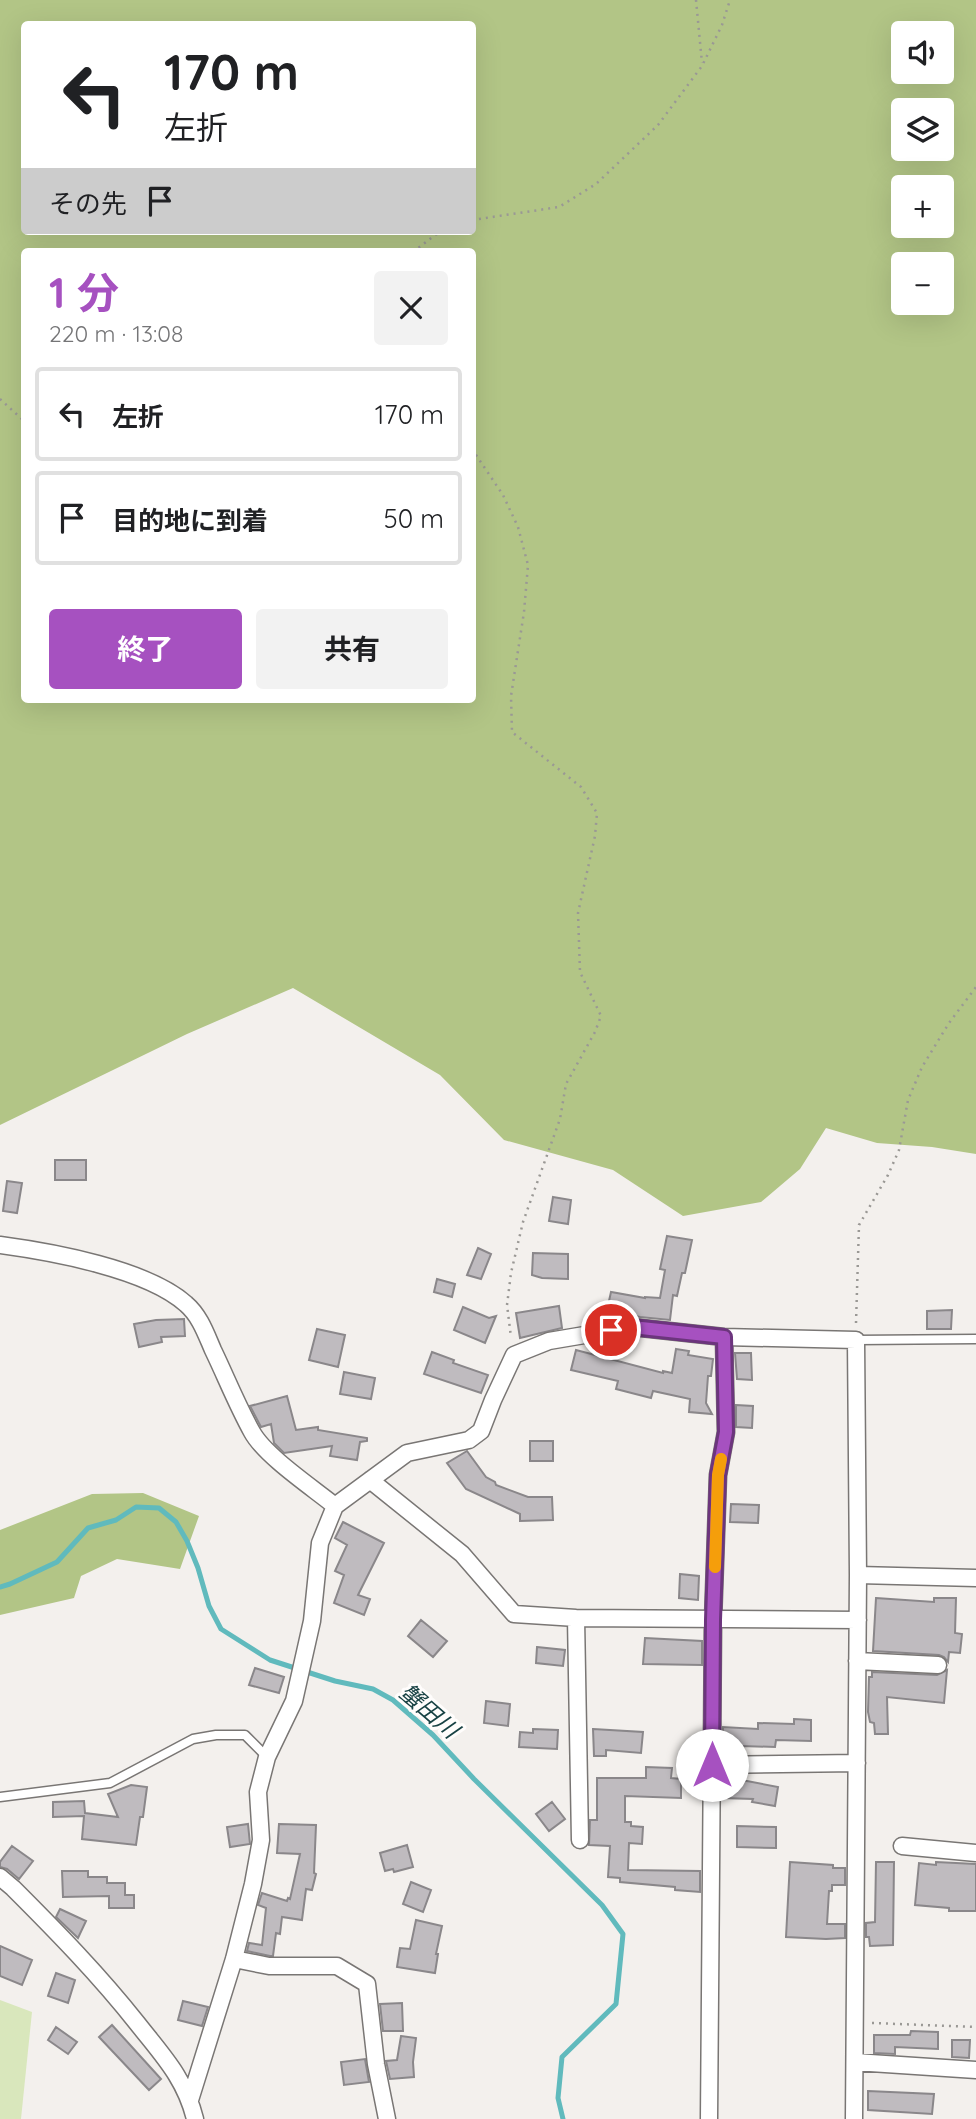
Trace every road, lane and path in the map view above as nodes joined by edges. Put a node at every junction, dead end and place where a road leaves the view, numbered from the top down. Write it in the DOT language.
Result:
graph roads {
  1 [pos="696,0"];
  2 [pos="730,0"];
  3 [pos="702,66"];
  4 [pos="476,219"];
  5 [pos="435,235"];
  6 [pos="418,248"];
  7 [pos="0,399"];
  8 [pos="21,418"];
  9 [pos="476,455"];
  10 [pos="976,987"];
  11 [pos="0,1245"];
  12 [pos="724,1337"];
  13 [pos="976,1339"];
  14 [pos="856,1340"];
  15 [pos="514,1355"];
  16 [pos="370,1480"];
  17 [pos="335,1506"];
  18 [pos="858,1575"];
  19 [pos="976,1578"];
  20 [pos="576,1618"];
  21 [pos="713,1620"];
  22 [pos="858,1620"];
  23 [pos="857,1661"];
  24 [pos="938,1665"];
  25 [pos="267,1757"];
  26 [pos="856,1763"];
  27 [pos="712,1765"];
  28 [pos="0,1797"];
  29 [pos="580,1840"];
  30 [pos="902,1846"];
  31 [pos="976,1853"];
  32 [pos="0,1877"];
  33 [pos="234,1959"];
  34 [pos="855,2022"];
  35 [pos="976,2027"];
  36 [pos="855,2062"];
  37 [pos="976,2070"];
  38 [pos="190,2100"];
  39 [pos="195,2119"];
  40 [pos="387,2119"];
  41 [pos="709,2119"];
  42 [pos="854,2119"];
  1 -- 3 [label="path"];
  2 -- 3 [label="path"];
  3 -- 4 [label="path"];
  5 -- 6 [label="path"];
  7 -- 8 [label="path"];
  9 -- 15 [label="path"];
  10 -- 14 [label="path"];
  11 -- 17 [label="street"];
  12 -- 14 [label="street"];
  12 -- 15 [label="street"];
  12 -- 21 [label="street"];
  13 -- 14 [label="lane"];
  14 -- 18 [label="street"];
  15 -- 16 [label="street"];
  16 -- 17 [label="street"];
  16 -- 20 [label="street"];
  17 -- 25 [label="street"];
  18 -- 19 [label="street"];
  18 -- 22 [label="street"];
  20 -- 21 [label="street"];
  20 -- 29 [label="street"];
  21 -- 22 [label="street"];
  21 -- 27 [label="street"];
  22 -- 23 [label="street"];
  23 -- 24 [label="street"];
  23 -- 26 [label="street"];
  25 -- 28 [label="lane"];
  25 -- 33 [label="street"];
  26 -- 27 [label="street"];
  26 -- 34 [label="street"];
  27 -- 41 [label="street"];
  30 -- 31 [label="street"];
  32 -- 38 [label="street"];
  33 -- 38 [label="street"];
  33 -- 40 [label="street"];
  34 -- 35 [label="path"];
  34 -- 36 [label="street"];
  36 -- 37 [label="street"];
  36 -- 42 [label="street"];
  38 -- 39 [label="street"];
}
